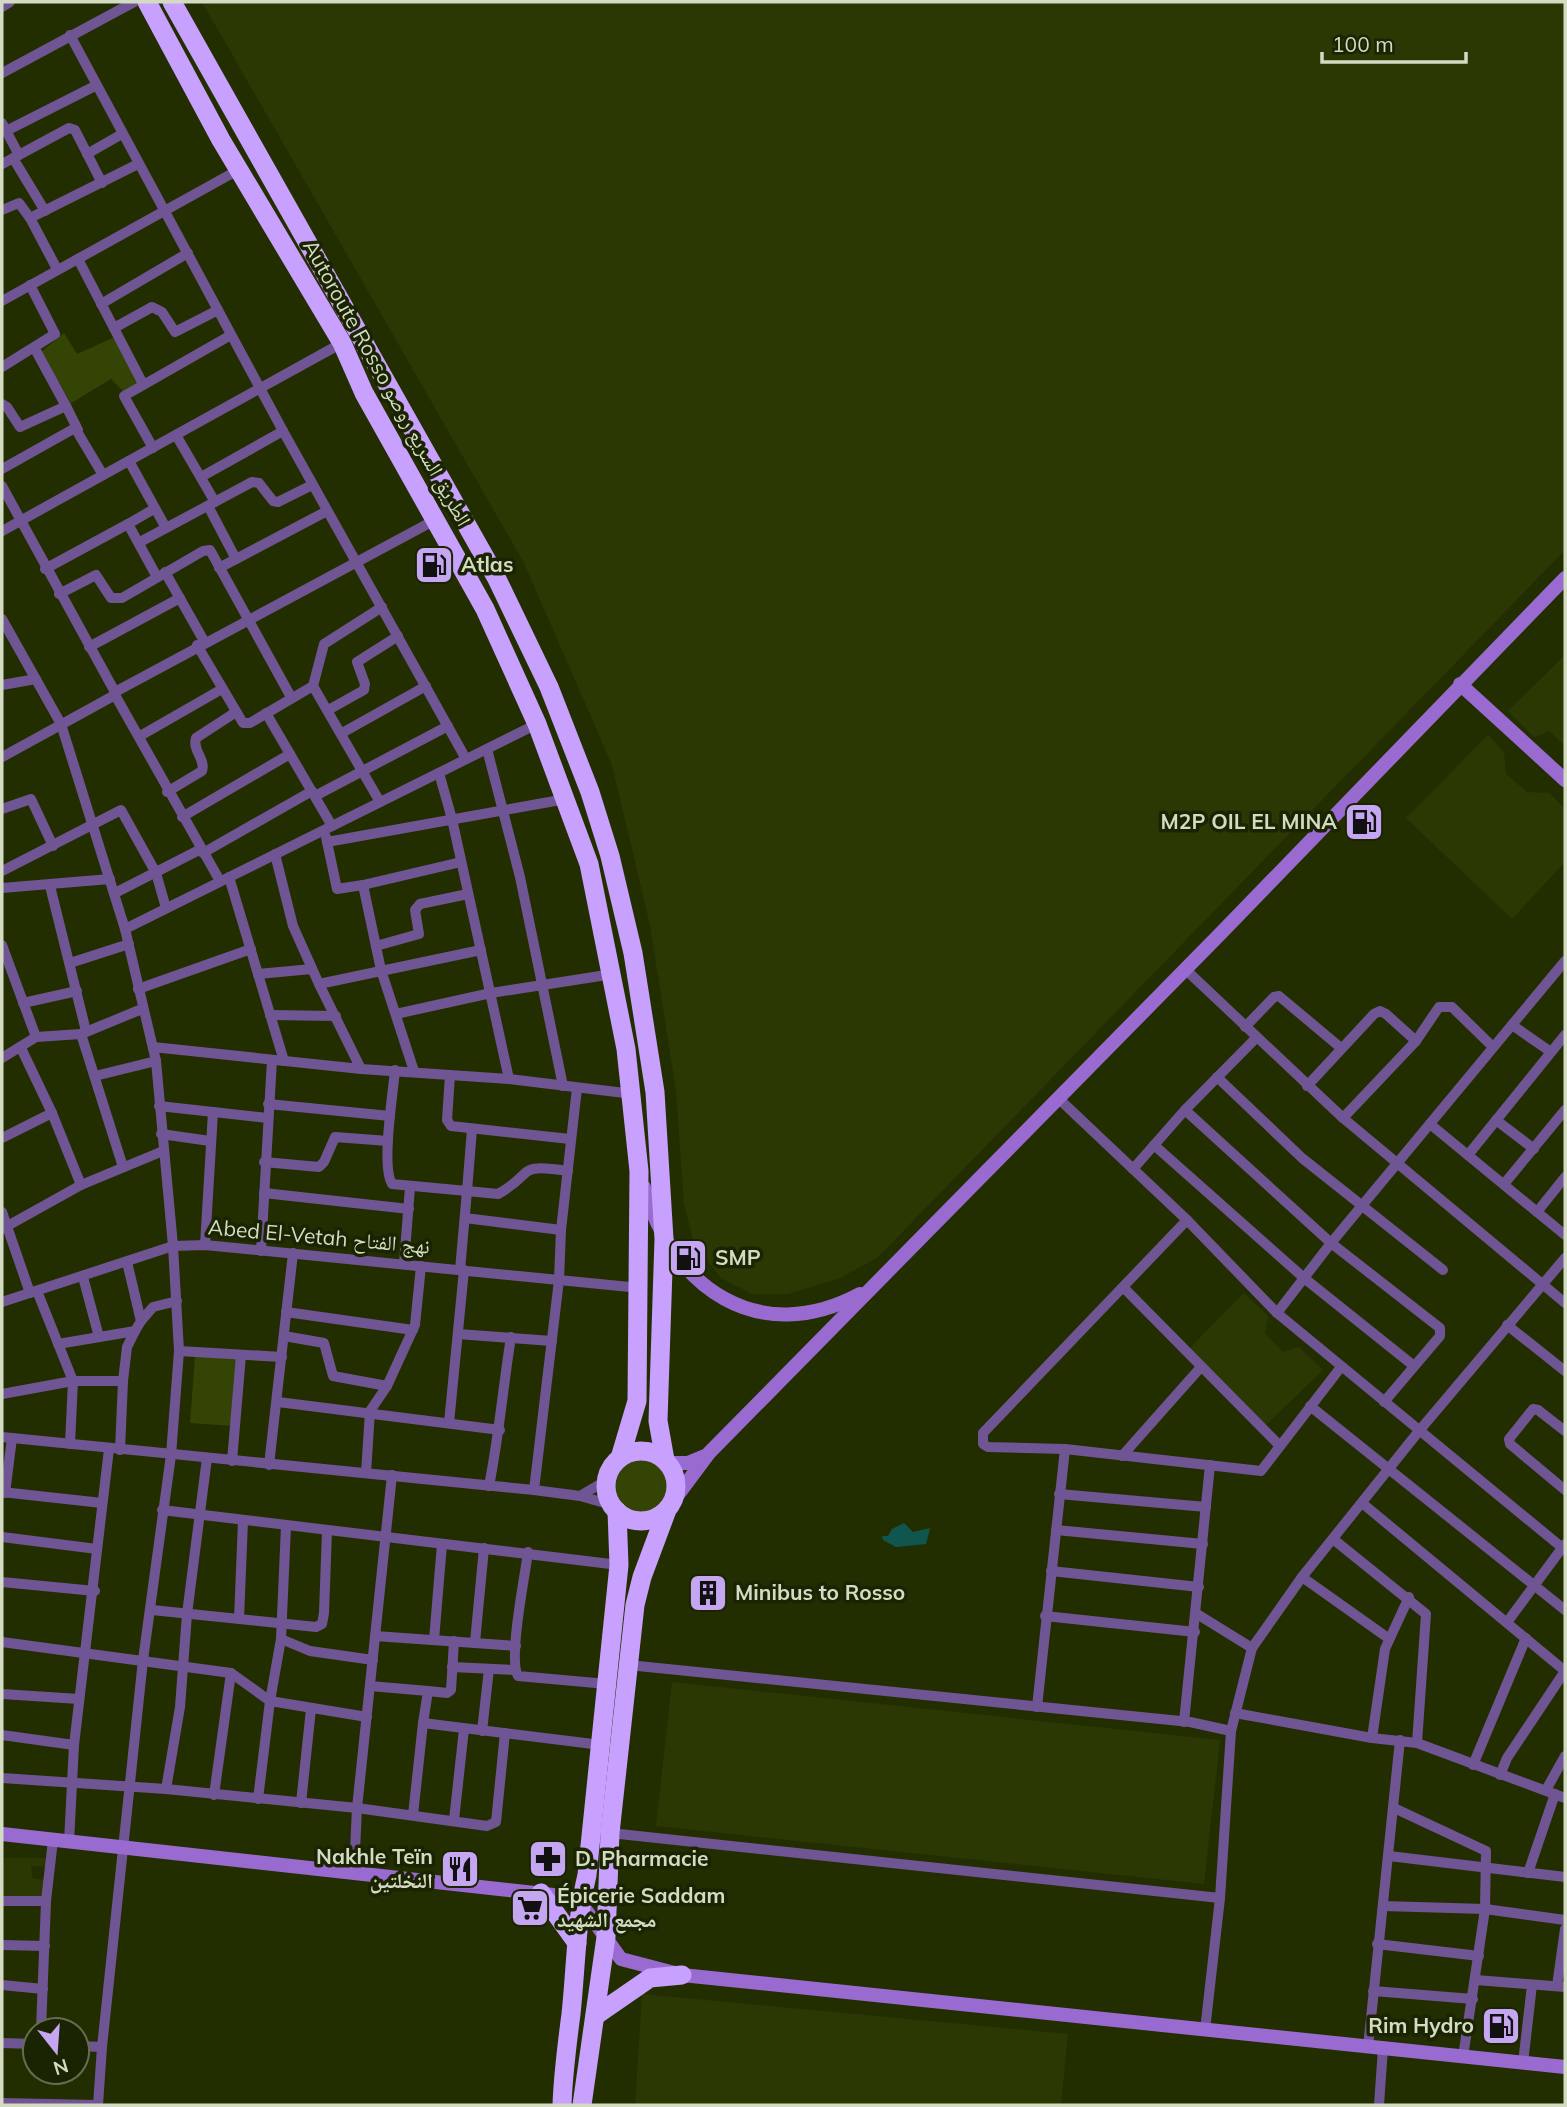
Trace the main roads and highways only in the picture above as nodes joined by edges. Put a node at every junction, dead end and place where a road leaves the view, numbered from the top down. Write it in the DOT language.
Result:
graph roads {
  1 [pos="146,2"];
  2 [pos="172,2"];
  3 [pos="1565,578"];
  4 [pos="1460,684"];
  5 [pos="1565,780"];
  6 [pos="639,1171"];
  7 [pos="664,1238"];
  8 [pos="873,1286"];
  9 [pos="709,1453"];
  10 [pos="620,1458"];
  11 [pos="666,1461"];
  12 [pos="669,1507"];
  13 [pos="615,1508"];
  14 [pos="2,1834"];
  15 [pos="541,1893"];
  16 [pos="580,1902"];
  17 [pos="606,1937"];
  18 [pos="577,1943"];
  19 [pos="682,1975"];
  20 [pos="595,2016"];
  21 [pos="1565,2067"];
  22 [pos="562,2105"];
  23 [pos="582,2105"];
  1 -- 6 [label="highway, Autoroute Rosso الطريق السريع روصو"];
  2 -- 7 [label="highway, Autoroute Rosso الطريق السريع روصو"];
  3 -- 4 [label="main road"];
  4 -- 5 [label="main road"];
  4 -- 8 [label="main road"];
  6 -- 7 [label="main road"];
  6 -- 10 [label="highway, Autoroute Rosso الطريق السريع روصو"];
  7 -- 8 [label="main road"];
  7 -- 11 [label="highway, Autoroute Rosso الطريق السريع روصو"];
  8 -- 9 [label="main road"];
  9 -- 11 [label="main road"];
  9 -- 12 [label="main road"];
  10 -- 11 [label="highway"];
  10 -- 13 [label="highway"];
  11 -- 12 [label="highway"];
  12 -- 13 [label="highway"];
  12 -- 17 [label="highway"];
  13 -- 16 [label="highway"];
  14 -- 15 [label="main road"];
  15 -- 16 [label="main road"];
  15 -- 18 [label="highway"];
  16 -- 17 [label="main road"];
  16 -- 18 [label="highway"];
  17 -- 19 [label="main road"];
  17 -- 20 [label="highway"];
  18 -- 22 [label="highway"];
  19 -- 20 [label="highway"];
  19 -- 21 [label="main road"];
  20 -- 23 [label="highway"];
}
